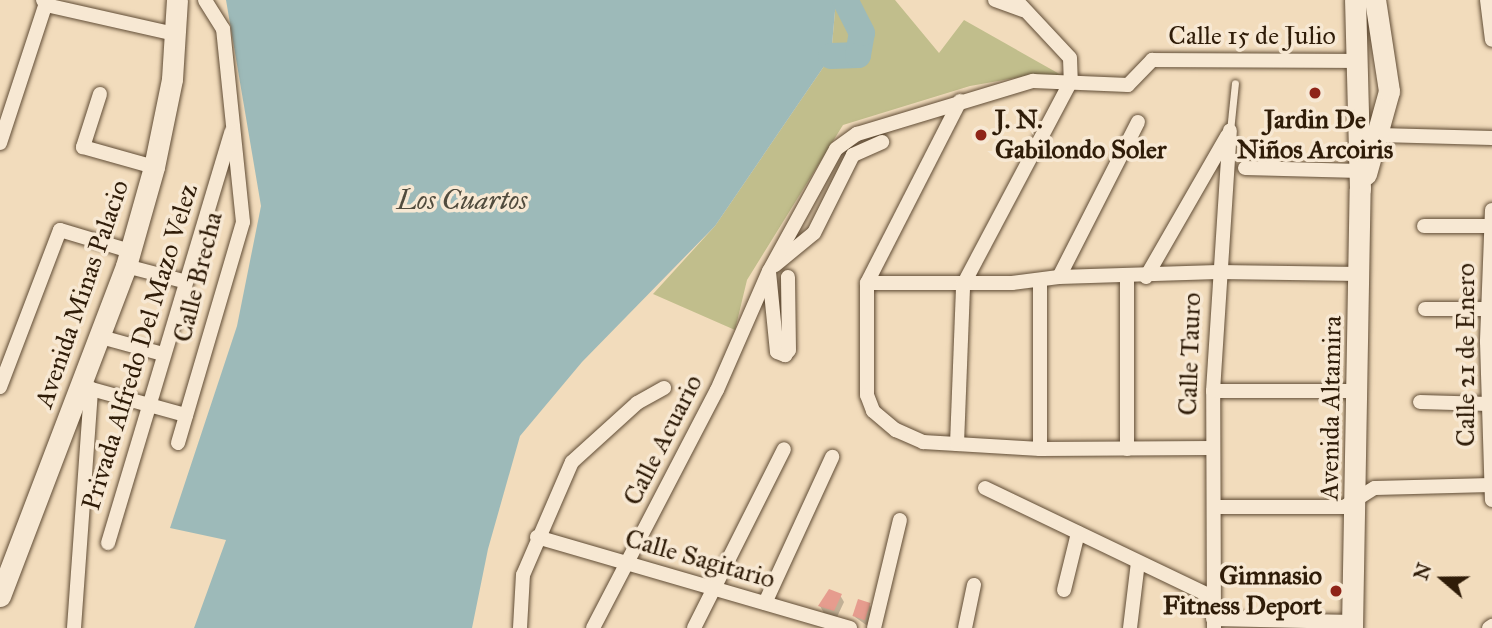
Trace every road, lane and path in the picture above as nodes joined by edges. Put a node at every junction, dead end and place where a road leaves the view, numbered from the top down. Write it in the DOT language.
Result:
graph roads {
  1 [pos="177,0"];
  2 [pos="205,0"];
  3 [pos="995,0"];
  4 [pos="1355,0"];
  5 [pos="1375,0"];
  6 [pos="1487,0"];
  7 [pos="45,2"];
  8 [pos="1020,5"];
  9 [pos="175,34"];
  10 [pos="1492,40"];
  11 [pos="1359,61"];
  12 [pos="1071,81"];
  13 [pos="1235,83"];
  14 [pos="100,94"];
  15 [pos="960,101"];
  16 [pos="1138,122"];
  17 [pos="233,126"];
  18 [pos="1230,131"];
  19 [pos="1379,135"];
  20 [pos="1492,138"];
  21 [pos="882,142"];
  22 [pos="0,143"];
  23 [pos="154,167"];
  24 [pos="1245,168"];
  25 [pos="1360,180"];
  26 [pos="1492,210"];
  27 [pos="1424,226"];
  28 [pos="1491,226"];
  29 [pos="128,258"];
  30 [pos="769,271"];
  31 [pos="1218,272"];
  32 [pos="1360,274"];
  33 [pos="1127,276"];
  34 [pos="788,277"];
  35 [pos="1059,277"];
  36 [pos="1146,277"];
  37 [pos="1040,280"];
  38 [pos="183,281"];
  39 [pos="965,281"];
  40 [pos="867,283"];
  41 [pos="1425,309"];
  42 [pos="1488,309"];
  43 [pos="101,337"];
  44 [pos="1490,342"];
  45 [pos="163,354"];
  46 [pos="0,387"];
  47 [pos="87,388"];
  48 [pos="664,388"];
  49 [pos="1213,391"];
  50 [pos="1359,391"];
  51 [pos="1420,402"];
  52 [pos="1489,404"];
  53 [pos="145,406"];
  54 [pos="186,415"];
  55 [pos="178,443"];
  56 [pos="957,444"];
  57 [pos="1212,448"];
  58 [pos="784,449"];
  59 [pos="1040,449"];
  60 [pos="1127,449"];
  61 [pos="832,457"];
  62 [pos="1492,485"];
  63 [pos="985,488"];
  64 [pos="1358,496"];
  65 [pos="1492,500"];
  66 [pos="1214,507"];
  67 [pos="900,520"];
  68 [pos="1078,533"];
  69 [pos="537,537"];
  70 [pos="107,543"];
  71 [pos="1138,562"];
  72 [pos="628,564"];
  73 [pos="974,585"];
  74 [pos="712,588"];
  75 [pos="1064,590"];
  76 [pos="0,596"];
  77 [pos="1213,597"];
  78 [pos="765,603"];
  79 [pos="807,614"];
  80 [pos="1213,623"];
  81 [pos="1353,625"];
  82 [pos="74,628"];
  83 [pos="520,628"];
  84 [pos="593,628"];
  85 [pos="694,628"];
  86 [pos="797,628"];
  87 [pos="850,628"];
  88 [pos="874,628"];
  89 [pos="965,628"];
  90 [pos="1130,628"];
  1 -- 9 [label="street, Avenida Minas Palacio"];
  2 -- 17 [label="street, Calle Brecha"];
  3 -- 8 [label="street"];
  4 -- 11 [label="street, Avenida Altamira"];
  5 -- 19 [label="street, Avenida Altamira"];
  6 -- 10 [label="street"];
  7 -- 9 [label="street"];
  7 -- 22 [label="street"];
  8 -- 12 [label="street"];
  9 -- 23 [label="street, Avenida Minas Palacio"];
  11 -- 12 [label="street, Calle 15 de Julio"];
  11 -- 25 [label="street, Avenida Altamira"];
  12 -- 15 [label="street, Calle Acuario"];
  12 -- 39 [label="street"];
  13 -- 18 [label="lane, Calle Tauro"];
  14 -- 23 [label="street"];
  15 -- 30 [label="street, Calle Acuario"];
  15 -- 40 [label="street"];
  16 -- 35 [label="street"];
  17 -- 38 [label="street, Privada Alfredo Del Mazo Velez"];
  17 -- 54 [label="street, Calle Brecha"];
  18 -- 31 [label="street, Calle Tauro"];
  18 -- 36 [label="street"];
  19 -- 20 [label="street"];
  19 -- 25 [label="street, Avenida Altamira"];
  21 -- 30 [label="street"];
  23 -- 29 [label="street, Avenida Minas Palacio"];
  24 -- 25 [label="street"];
  25 -- 32 [label="street, Avenida Altamira"];
  26 -- 28 [label="street, Calle 21 de Enero"];
  27 -- 28 [label="street"];
  28 -- 42 [label="street, Calle 21 de Enero"];
  29 -- 38 [label="street"];
  29 -- 43 [label="street, Avenida Minas Palacio"];
  29 -- 46 [label="street"];
  30 -- 34 [label="street"];
  30 -- 72 [label="street, Calle Acuario"];
  31 -- 32 [label="street"];
  31 -- 36 [label="street"];
  31 -- 49 [label="street, Calle Tauro"];
  32 -- 50 [label="street, Avenida Altamira"];
  33 -- 35 [label="street"];
  33 -- 36 [label="street"];
  33 -- 60 [label="street"];
  35 -- 37 [label="street"];
  37 -- 39 [label="street"];
  37 -- 59 [label="street"];
  38 -- 45 [label="street, Privada Alfredo Del Mazo Velez"];
  39 -- 40 [label="street"];
  39 -- 56 [label="street"];
  40 -- 56 [label="street"];
  41 -- 42 [label="street"];
  42 -- 44 [label="street, Calle 21 de Enero"];
  43 -- 45 [label="street"];
  43 -- 47 [label="street, Avenida Minas Palacio"];
  44 -- 52 [label="street, Calle 21 de Enero"];
  45 -- 53 [label="street, Privada Alfredo Del Mazo Velez"];
  47 -- 53 [label="street"];
  47 -- 76 [label="street, Avenida Minas Palacio"];
  47 -- 82 [label="street"];
  48 -- 69 [label="street"];
  49 -- 50 [label="street"];
  49 -- 57 [label="street, Calle Tauro"];
  50 -- 64 [label="street, Avenida Altamira"];
  51 -- 52 [label="street"];
  52 -- 62 [label="street, Calle 21 de Enero"];
  53 -- 54 [label="street"];
  53 -- 70 [label="street, Privada Alfredo Del Mazo Velez"];
  54 -- 55 [label="street, Calle Brecha"];
  56 -- 59 [label="street"];
  57 -- 60 [label="street"];
  57 -- 66 [label="street, Calle Tauro"];
  58 -- 74 [label="street"];
  59 -- 60 [label="street"];
  61 -- 78 [label="street"];
  62 -- 64 [label="street"];
  62 -- 65 [label="street, Calle 21 de Enero"];
  63 -- 68 [label="street"];
  64 -- 66 [label="street"];
  64 -- 81 [label="street, Avenida Altamira"];
  66 -- 77 [label="street, Calle Tauro"];
  67 -- 88 [label="street"];
  68 -- 71 [label="street"];
  68 -- 75 [label="street"];
  69 -- 72 [label="street, Calle Sagitario"];
  69 -- 83 [label="street"];
  71 -- 77 [label="street"];
  71 -- 90 [label="street"];
  72 -- 74 [label="street, Calle Sagitario"];
  72 -- 84 [label="street, Calle Acuario"];
  73 -- 89 [label="street"];
  74 -- 78 [label="street, Calle Sagitario"];
  74 -- 85 [label="street"];
  77 -- 80 [label="street, Calle Tauro"];
  78 -- 79 [label="street, Calle Sagitario"];
  79 -- 86 [label="street"];
  79 -- 87 [label="street, Calle Sagitario"];
  80 -- 81 [label="street"];
}
